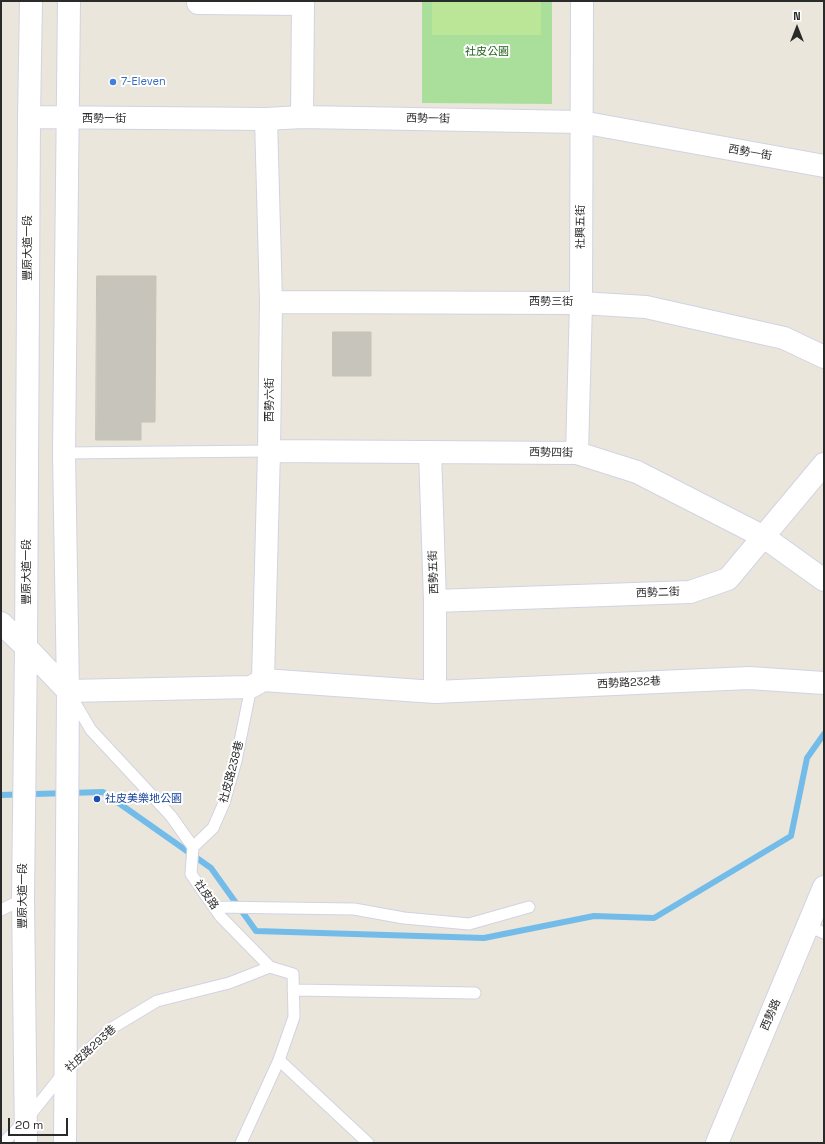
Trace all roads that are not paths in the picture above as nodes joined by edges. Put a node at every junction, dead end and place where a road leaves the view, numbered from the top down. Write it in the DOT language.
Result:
graph roads {
  1 [pos="31,1"];
  2 [pos="69,1"];
  3 [pos="198,1"];
  4 [pos="582,1"];
  5 [pos="302,117"];
  6 [pos="29,118"];
  7 [pos="67,118"];
  8 [pos="266,119"];
  9 [pos="581,122"];
  10 [pos="824,166"];
  11 [pos="271,302"];
  12 [pos="581,302"];
  13 [pos="824,357"];
  14 [pos="269,451"];
  15 [pos="430,452"];
  16 [pos="64,453"];
  17 [pos="577,453"];
  18 [pos="824,464"];
  19 [pos="764,537"];
  20 [pos="824,580"];
  21 [pos="435,601"];
  22 [pos="1,623"];
  23 [pos="26,647"];
  24 [pos="824,683"];
  25 [pos="257,684"];
  26 [pos="68,691"];
  27 [pos="435,692"];
  28 [pos="193,847"];
  29 [pos="824,887"];
  30 [pos="23,899"];
  31 [pos="529,907"];
  32 [pos="214,908"];
  33 [pos="1,910"];
  34 [pos="816,929"];
  35 [pos="270,967"];
  36 [pos="293,990"];
  37 [pos="475,993"];
  38 [pos="279,1060"];
  39 [pos="65,1071"];
  40 [pos="26,1119"];
  41 [pos="3,1143"];
  42 [pos="26,1143"];
  43 [pos="65,1143"];
  44 [pos="241,1143"];
  45 [pos="368,1143"];
  46 [pos="717,1143"];
  1 -- 6 [label="street, 豐原大道一段"];
  2 -- 7 [label="street"];
  3 -- 5 [label="street"];
  4 -- 9 [label="street, 社興五街"];
  5 -- 8 [label="street, 西勢一街"];
  5 -- 9 [label="street, 西勢一街"];
  6 -- 7 [label="street, 西勢一街"];
  6 -- 23 [label="street, 豐原大道一段"];
  7 -- 8 [label="street, 西勢一街"];
  7 -- 16 [label="street"];
  8 -- 11 [label="street, 西勢六街"];
  9 -- 10 [label="street, 西勢一街"];
  9 -- 12 [label="street, 社興五街"];
  11 -- 12 [label="street, 西勢三街"];
  11 -- 14 [label="street, 西勢六街"];
  12 -- 13 [label="street, 西勢三街"];
  12 -- 17 [label="street, 社興五街"];
  14 -- 15 [label="street, 西勢四街"];
  14 -- 16 [label="lane"];
  14 -- 25 [label="street, 西勢六街"];
  15 -- 17 [label="street, 西勢四街"];
  15 -- 21 [label="street, 西勢五街"];
  16 -- 26 [label="street"];
  17 -- 19 [label="street, 西勢四街"];
  18 -- 19 [label="street, 西勢二街"];
  19 -- 20 [label="street, 西勢四街"];
  19 -- 21 [label="street, 西勢二街"];
  21 -- 27 [label="street, 西勢五街"];
  22 -- 23 [label="street"];
  23 -- 26 [label="street"];
  23 -- 30 [label="street, 豐原大道一段"];
  24 -- 27 [label="street, 西勢路232巷"];
  25 -- 26 [label="street, 西勢路232巷"];
  25 -- 27 [label="street, 西勢路232巷"];
  25 -- 28 [label="lane, 社皮路238巷"];
  26 -- 28 [label="lane"];
  26 -- 39 [label="street"];
  28 -- 32 [label="lane, 社皮路"];
  29 -- 34 [label="street, 西勢路"];
  30 -- 33 [label="lane"];
  30 -- 40 [label="street, 豐原大道一段"];
  31 -- 32 [label="lane"];
  32 -- 35 [label="lane, 社皮路"];
  34 -- 46 [label="street, 西勢路"];
  35 -- 36 [label="lane, 社皮路"];
  35 -- 39 [label="lane, 社皮路293巷"];
  36 -- 37 [label="lane"];
  36 -- 38 [label="lane, 社皮路"];
  38 -- 44 [label="lane, 社皮路"];
  38 -- 45 [label="lane"];
  39 -- 40 [label="lane, 社皮路293巷"];
  39 -- 43 [label="street"];
  40 -- 41 [label="lane, 社皮路293巷"];
  40 -- 42 [label="street, 豐原大道一段"];
}
